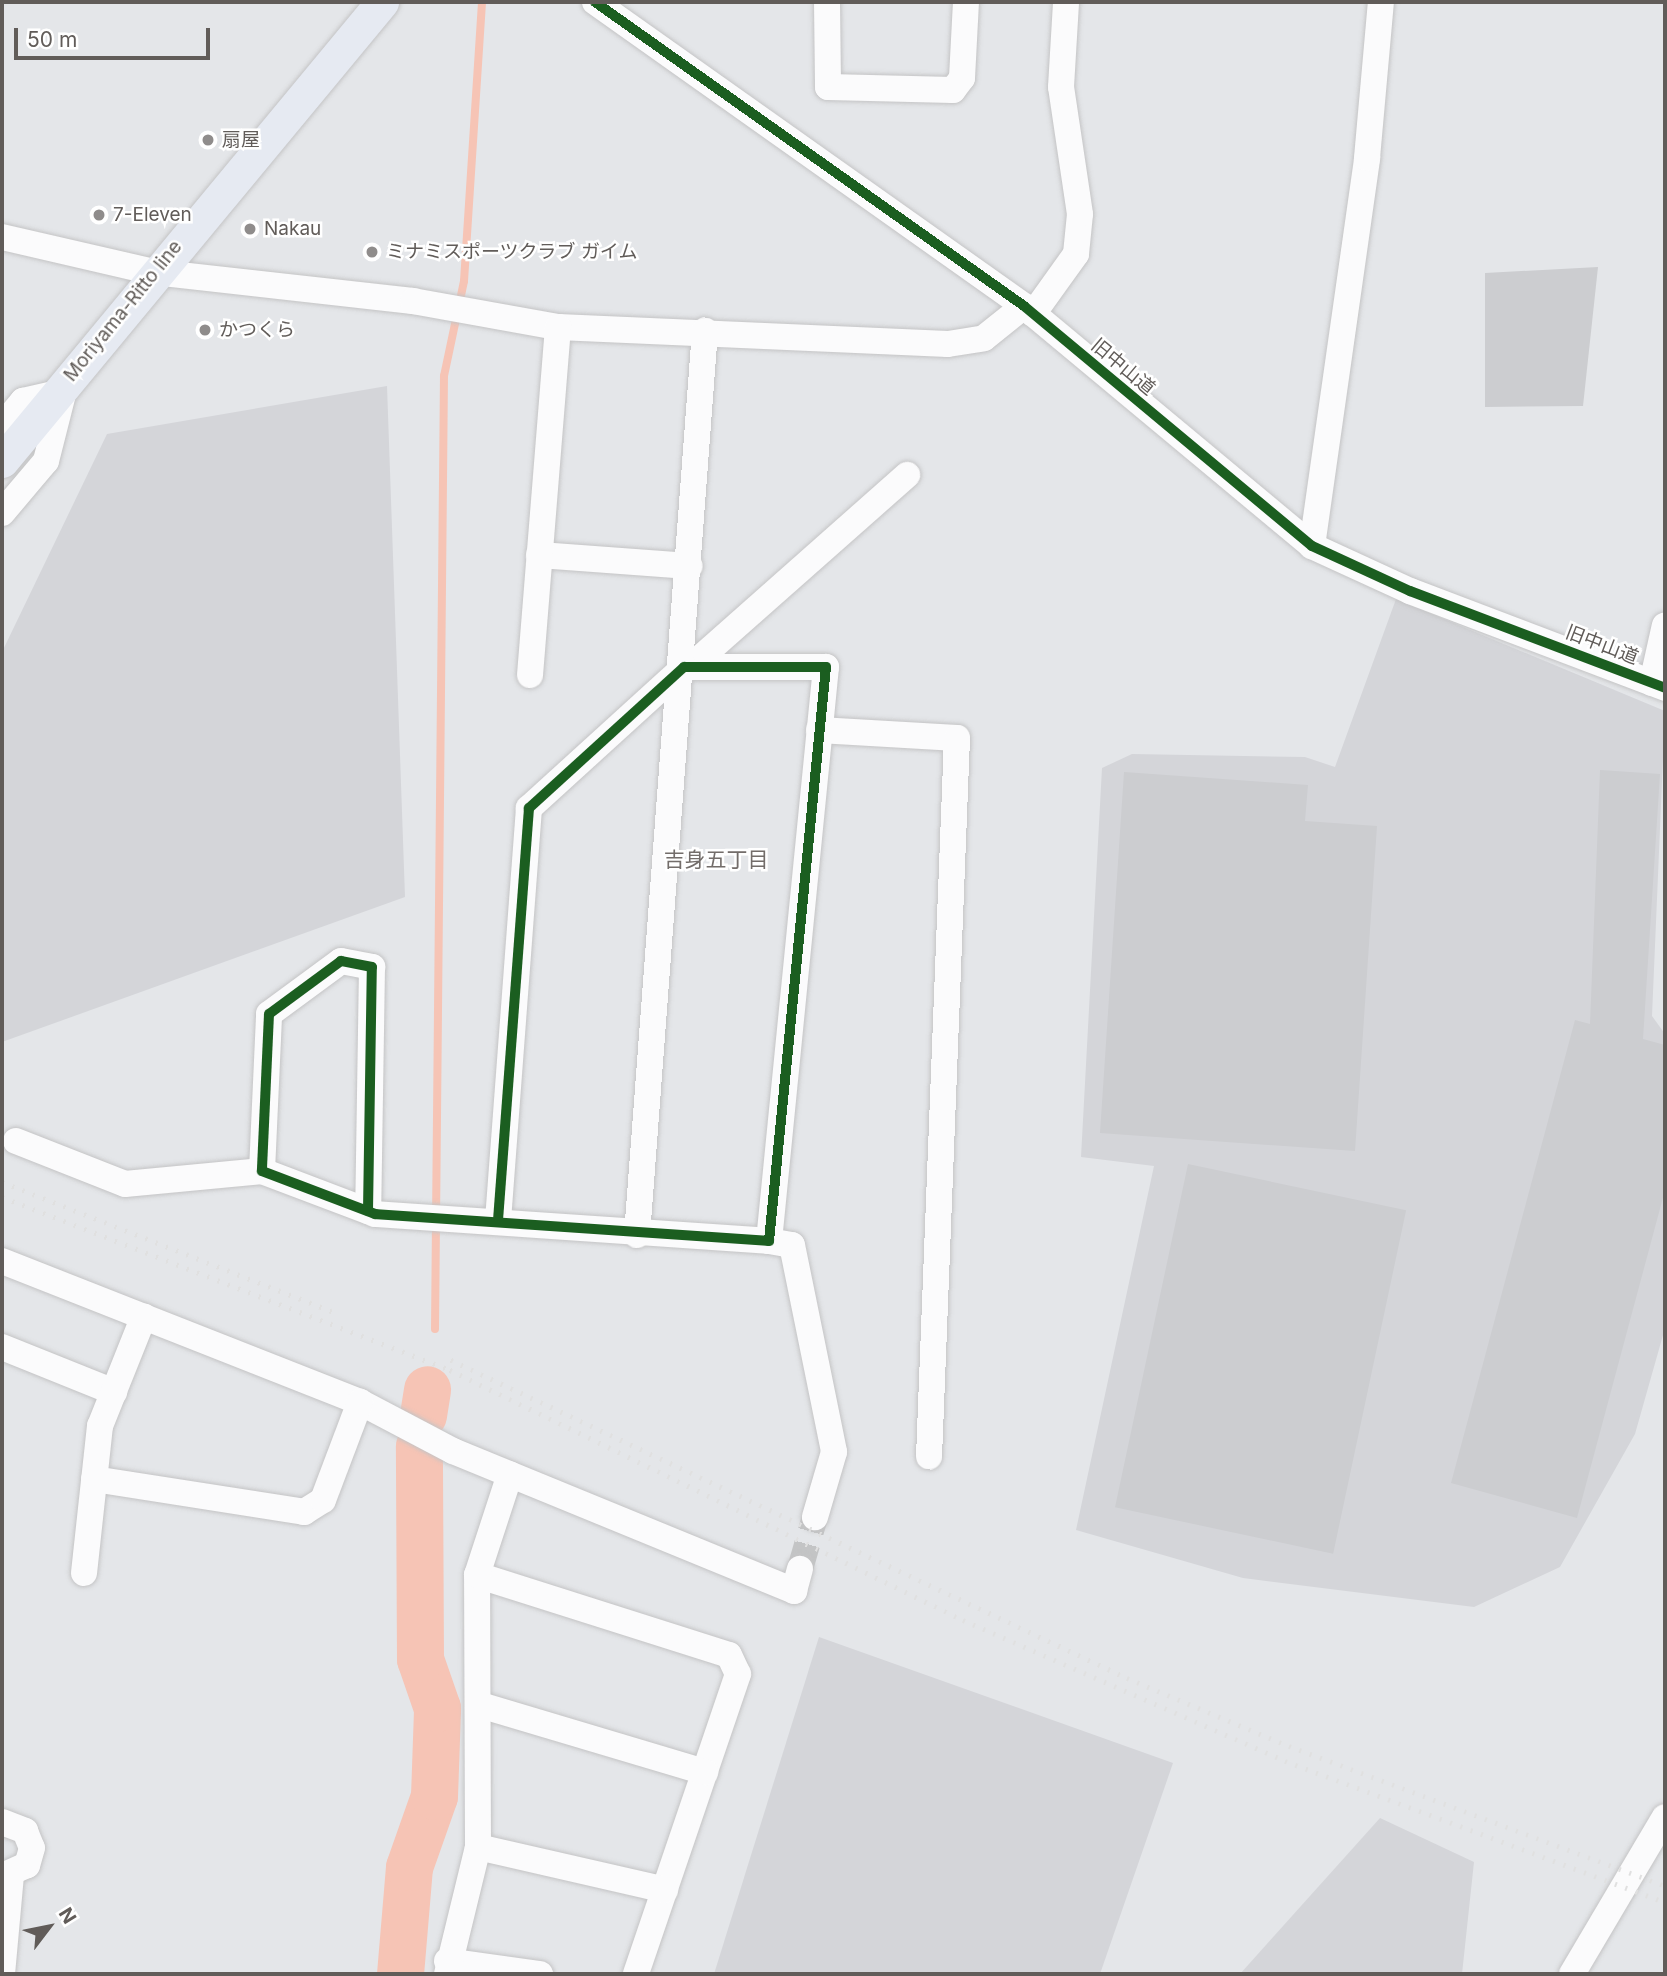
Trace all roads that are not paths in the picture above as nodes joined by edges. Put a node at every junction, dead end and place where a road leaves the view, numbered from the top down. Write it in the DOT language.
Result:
graph roads {
  1 [pos="382,2"];
  2 [pos="595,2"];
  3 [pos="827,2"];
  4 [pos="966,2"];
  5 [pos="1066,2"];
  6 [pos="1381,2"];
  7 [pos="2,237"];
  8 [pos="154,272"];
  9 [pos="1028,310"];
  10 [pos="558,327"];
  11 [pos="705,331"];
  12 [pos="61,387"];
  13 [pos="2,426"];
  14 [pos="2,461"];
  15 [pos="907,475"];
  16 [pos="2,513"];
  17 [pos="1312,546"];
  18 [pos="539,555"];
  19 [pos="690,566"];
  20 [pos="1665,625"];
  21 [pos="687,667"];
  22 [pos="530,674"];
  23 [pos="1659,685"];
  24 [pos="819,730"];
  25 [pos="16,1141"];
  26 [pos="262,1171"];
  27 [pos="368,1211"];
  28 [pos="498,1218"];
  29 [pos="637,1235"];
  30 [pos="769,1241"];
  31 [pos="2,1261"];
  32 [pos="144,1316"];
  33 [pos="2,1347"];
  34 [pos="114,1392"];
  35 [pos="360,1402"];
  36 [pos="929,1455"];
  37 [pos="510,1474"];
  38 [pos="94,1479"];
  39 [pos="815,1517"];
  40 [pos="800,1569"];
  41 [pos="84,1573"];
  42 [pos="477,1575"];
  43 [pos="480,1705"];
  44 [pos="705,1772"];
  45 [pos="1665,1817"];
  46 [pos="2,1822"];
  47 [pos="478,1847"];
  48 [pos="6,1875"];
  49 [pos="665,1890"];
  50 [pos="447,1968"];
  51 [pos="1578,1969"];
  52 [pos="2,1974"];
  53 [pos="540,1974"];
  54 [pos="636,1974"];
  1 -- 8 [label="main road, Moriyama-Ritto line"];
  2 -- 9 [label="street, 旧中山道"];
  3 -- 4 [label="street"];
  5 -- 9 [label="street"];
  6 -- 17 [label="street"];
  7 -- 8 [label="street"];
  8 -- 10 [label="street"];
  8 -- 12 [label="main road, Moriyama-Ritto line"];
  9 -- 11 [label="street"];
  9 -- 17 [label="street, 旧中山道"];
  10 -- 11 [label="street"];
  10 -- 18 [label="street"];
  11 -- 19 [label="street"];
  12 -- 13 [label="street"];
  12 -- 14 [label="main road, Moriyama-Ritto line"];
  12 -- 16 [label="street"];
  15 -- 21 [label="street"];
  17 -- 23 [label="street, 旧中山道"];
  18 -- 19 [label="street"];
  18 -- 22 [label="street"];
  19 -- 21 [label="street"];
  20 -- 23 [label="street"];
  21 -- 24 [label="street"];
  21 -- 28 [label="street"];
  21 -- 29 [label="street"];
  24 -- 30 [label="street"];
  24 -- 36 [label="street"];
  25 -- 26 [label="street"];
  26 -- 27 [label="street"];
  26 -- 27 [label="street"];
  27 -- 28 [label="street"];
  28 -- 29 [label="street"];
  29 -- 30 [label="street"];
  30 -- 39 [label="street"];
  31 -- 32 [label="street"];
  32 -- 34 [label="street"];
  32 -- 35 [label="street"];
  33 -- 34 [label="street"];
  34 -- 38 [label="street"];
  35 -- 37 [label="street"];
  35 -- 38 [label="street"];
  37 -- 40 [label="street"];
  37 -- 42 [label="street"];
  38 -- 41 [label="street"];
  42 -- 43 [label="street"];
  42 -- 44 [label="street"];
  43 -- 44 [label="street"];
  43 -- 47 [label="street"];
  44 -- 49 [label="street"];
  45 -- 51 [label="street"];
  46 -- 48 [label="street"];
  47 -- 49 [label="street"];
  47 -- 50 [label="street"];
  48 -- 52 [label="street"];
  49 -- 54 [label="street"];
  50 -- 53 [label="street"];
}
